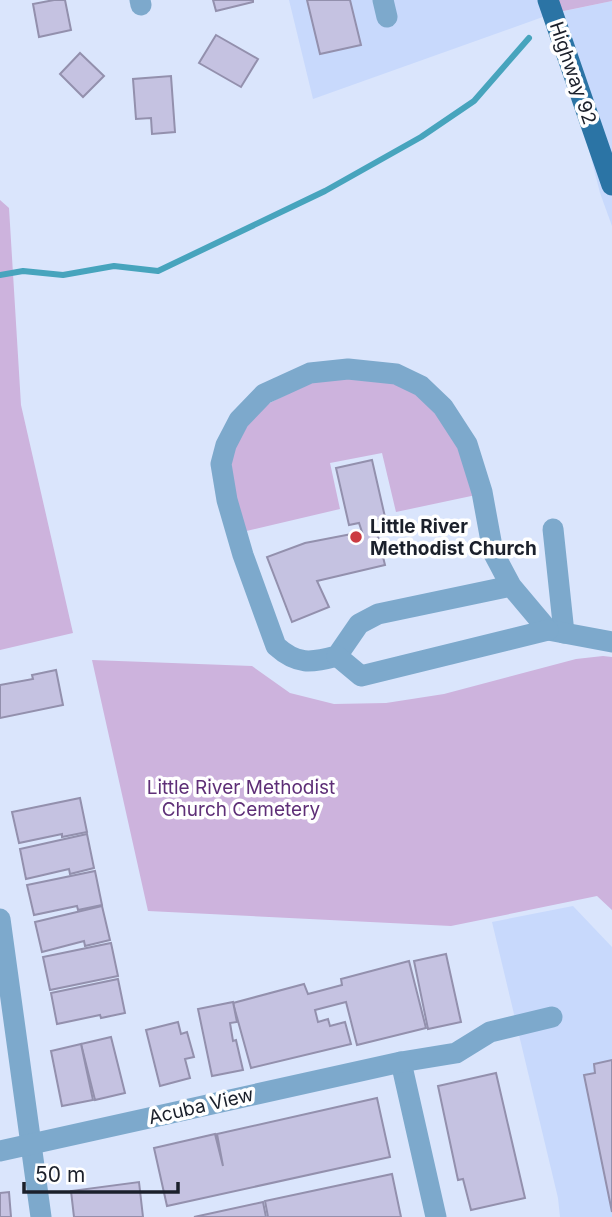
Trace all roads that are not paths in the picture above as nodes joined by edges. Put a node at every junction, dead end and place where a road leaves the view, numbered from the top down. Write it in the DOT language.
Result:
graph roads {
  1 [pos="548,0"];
  2 [pos="612,185"];
  3 [pos="553,529"];
  4 [pos="511,586"];
  5 [pos="556,631"];
  6 [pos="612,642"];
  7 [pos="337,656"];
  8 [pos="0,919"];
  9 [pos="552,1017"];
  10 [pos="401,1062"];
  11 [pos="31,1144"];
  12 [pos="0,1151"];
  13 [pos="41,1217"];
  14 [pos="436,1217"];
  1 -- 2 [label="main road, Highway 92"];
  3 -- 5 [label="street"];
  4 -- 5 [label="street"];
  4 -- 7 [label="street"];
  4 -- 7 [label="street"];
  5 -- 6 [label="street"];
  5 -- 7 [label="street"];
  8 -- 11 [label="street"];
  9 -- 10 [label="street, Acuba View"];
  10 -- 11 [label="street, Acuba View"];
  10 -- 14 [label="street"];
  11 -- 12 [label="street, Acuba View"];
  11 -- 13 [label="street"];
}
